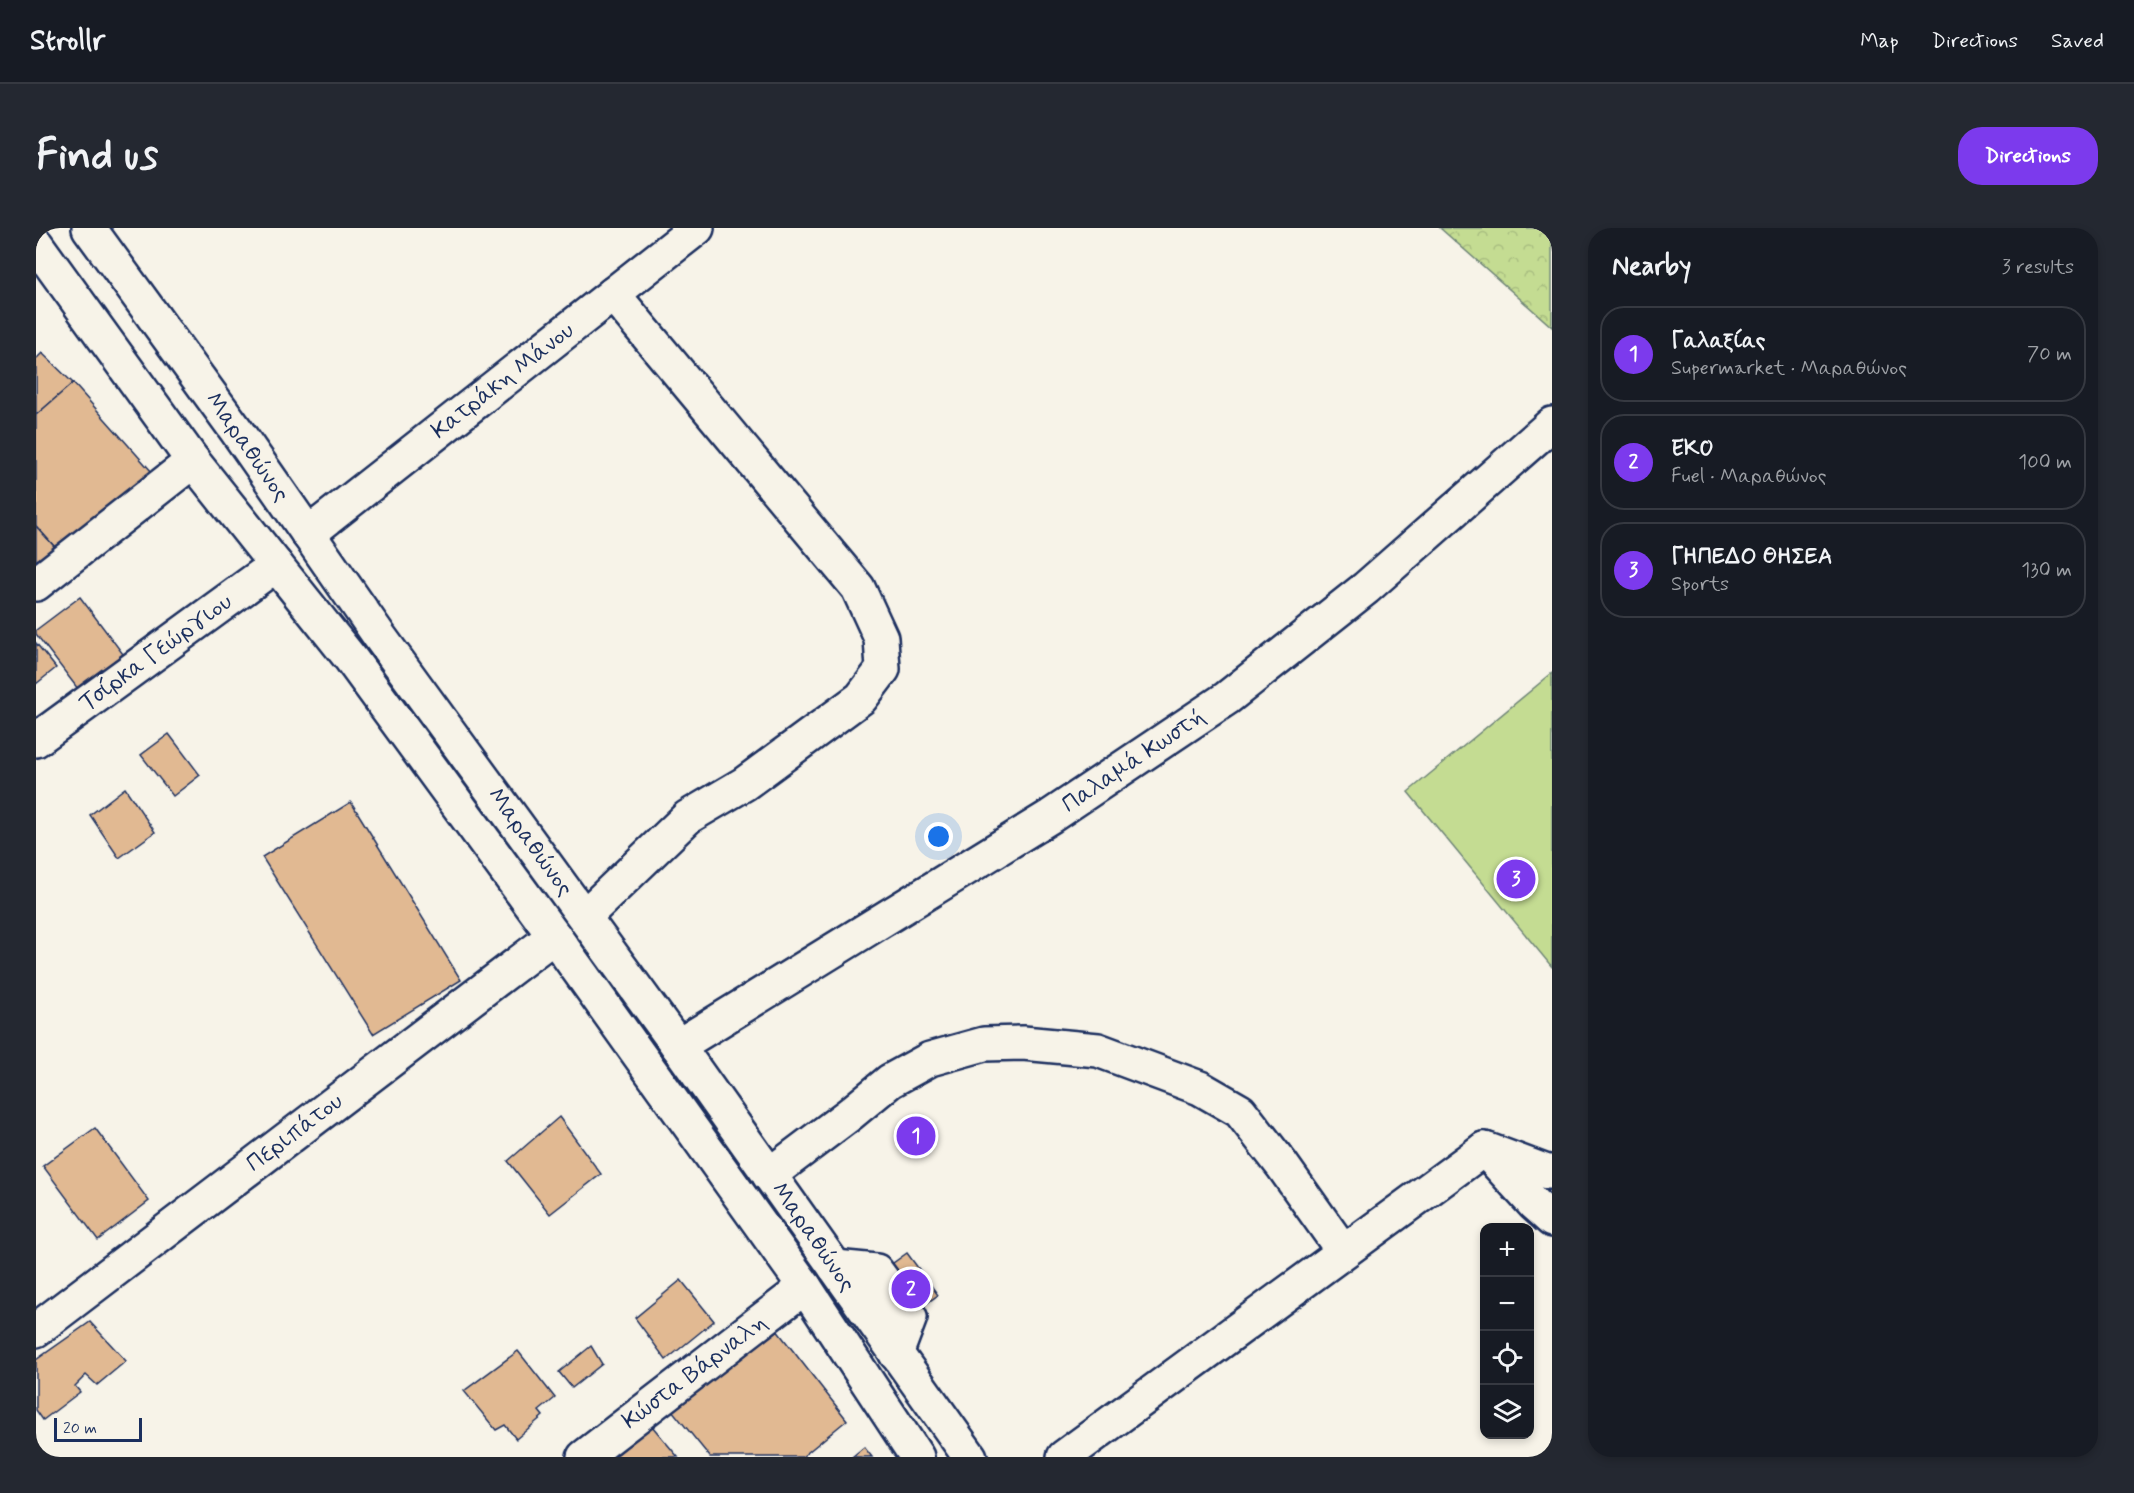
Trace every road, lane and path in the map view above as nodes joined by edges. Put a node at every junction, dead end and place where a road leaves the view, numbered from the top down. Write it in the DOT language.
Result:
graph roads {
  1 [pos="89,228"];
  2 [pos="697,228"];
  3 [pos="36,244"];
  4 [pos="613,294"];
  5 [pos="1552,424"];
  6 [pos="194,460"];
  7 [pos="308,534"];
  8 [pos="276,565"];
  9 [pos="36,584"];
  10 [pos="36,740"];
  11 [pos="585,916"];
  12 [pos="554,936"];
  13 [pos="678,1046"];
  14 [pos="1484,1149"];
  15 [pos="1552,1172"];
  16 [pos="769,1175"];
  17 [pos="1552,1220"];
  18 [pos="1343,1251"];
  19 [pos="805,1287"];
  20 [pos="36,1330"];
  21 [pos="584,1457"];
  22 [pos="917,1457"];
  23 [pos="970,1457"];
  24 [pos="1064,1457"];
  1 -- 7 [label="street, Μαραθώνος"];
  2 -- 4 [label="street, Κατράκη Μάνου"];
  3 -- 6 [label="street, Μαραθώνος"];
  4 -- 7 [label="street, Κατράκη Μάνου"];
  4 -- 11 [label="street"];
  5 -- 13 [label="street, Παλαμά Κωστή"];
  6 -- 8 [label="street, Μαραθώνος"];
  6 -- 9 [label="street"];
  7 -- 11 [label="street, Μαραθώνος"];
  8 -- 10 [label="street, Τσίρκα Γεώργιου"];
  8 -- 12 [label="street, Μαραθώνος"];
  11 -- 13 [label="street, Μαραθώνος"];
  12 -- 19 [label="street, Μαραθώνος"];
  12 -- 20 [label="street, Περιπάτου"];
  13 -- 16 [label="street, Μαραθώνος"];
  14 -- 15 [label="street"];
  14 -- 17 [label="street"];
  14 -- 18 [label="street"];
  16 -- 18 [label="street"];
  16 -- 23 [label="street, Μαραθώνος"];
  18 -- 24 [label="street"];
  19 -- 21 [label="street, Κώστα Βάρναλη"];
  19 -- 22 [label="street, Μαραθώνος"];
}
